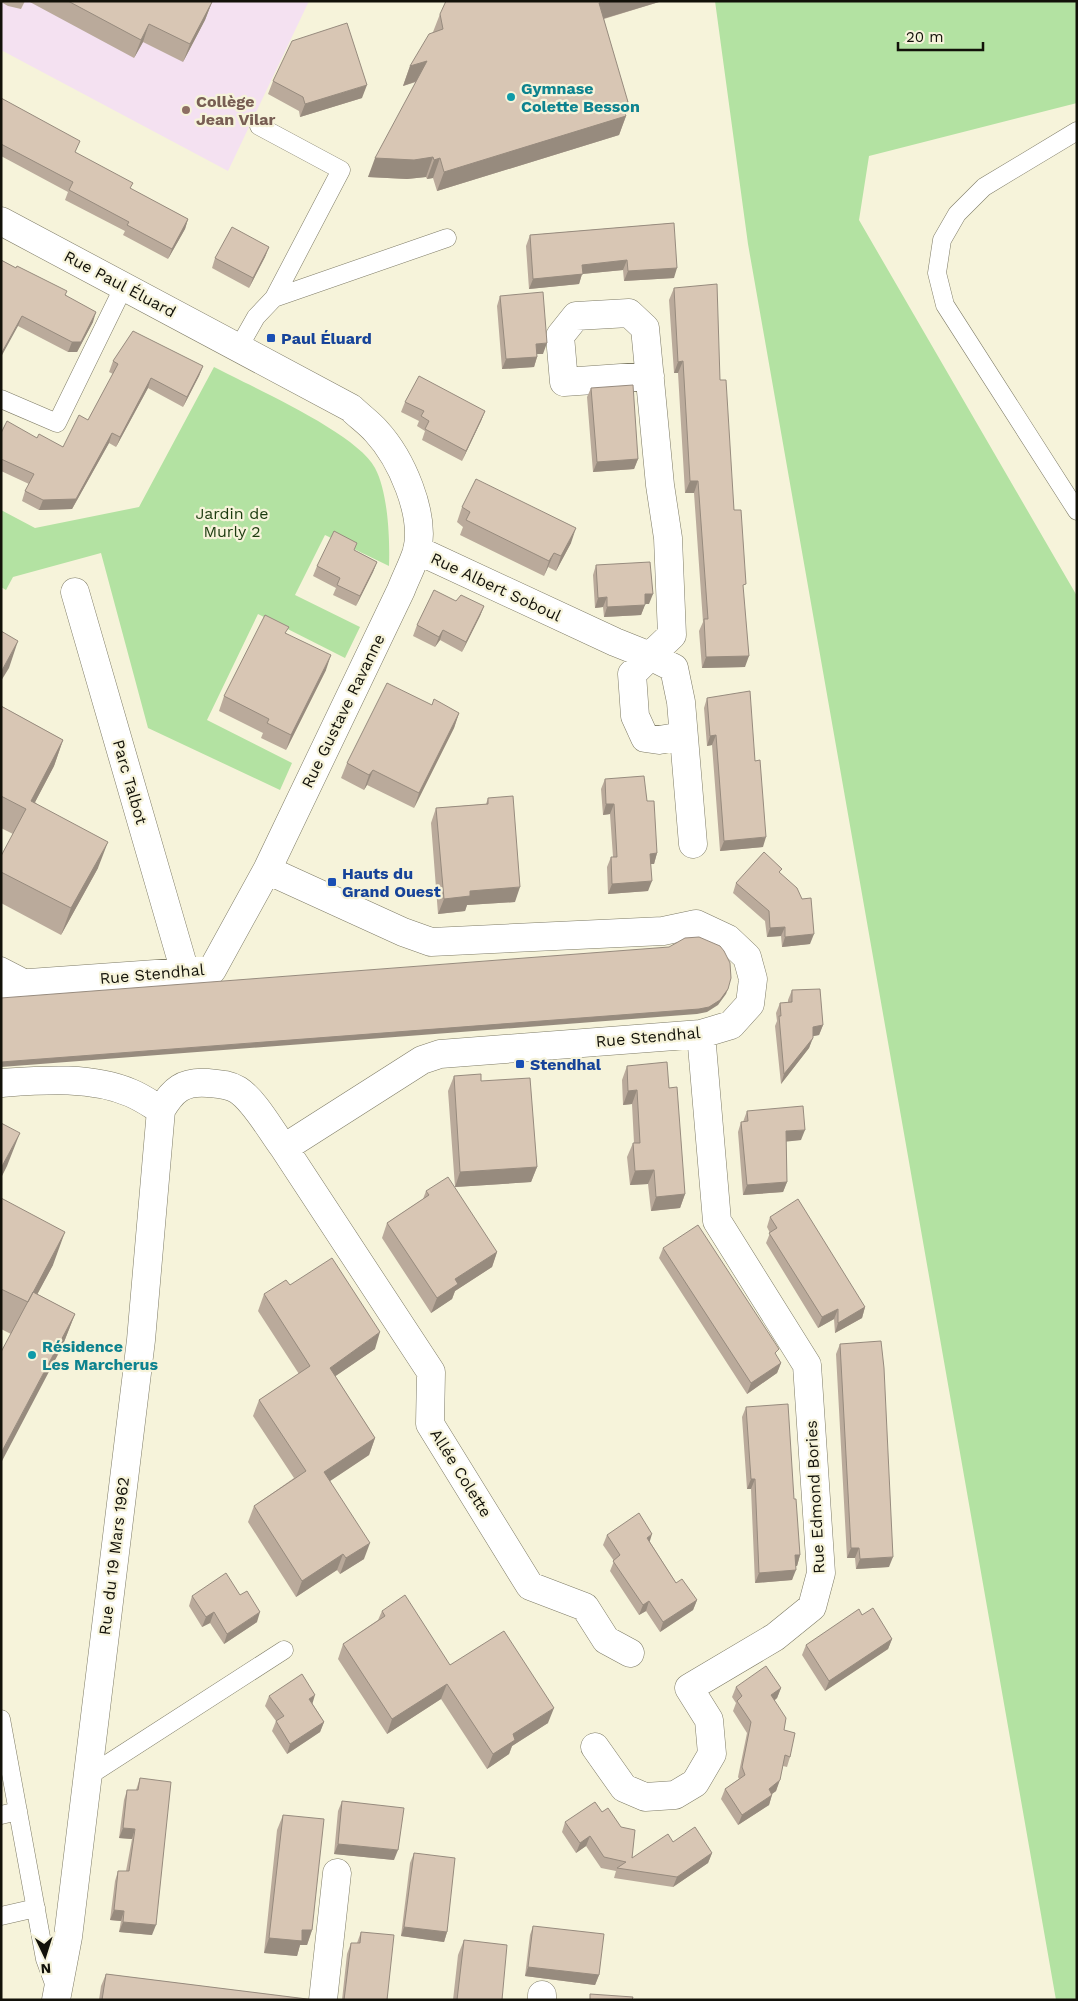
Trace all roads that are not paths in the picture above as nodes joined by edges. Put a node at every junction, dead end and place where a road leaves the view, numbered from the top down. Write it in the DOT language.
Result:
graph roads {
  1 [pos="258,126"];
  2 [pos="1077,131"];
  3 [pos="1,221"];
  4 [pos="448,238"];
  5 [pos="124,286"];
  6 [pos="274,298"];
  7 [pos="239,347"];
  8 [pos="650,376"];
  9 [pos="1,399"];
  10 [pos="1077,511"];
  11 [pos="417,550"];
  12 [pos="74,592"];
  13 [pos="650,656"];
  14 [pos="683,736"];
  15 [pos="693,844"];
  16 [pos="267,870"];
  17 [pos="1,966"];
  18 [pos="185,972"];
  19 [pos="35,983"];
  20 [pos="1,985"];
  21 [pos="701,1034"];
  22 [pos="1,1083"];
  23 [pos="161,1110"];
  24 [pos="284,1148"];
  25 [pos="284,1650"];
  26 [pos="630,1653"];
  27 [pos="1,1719"];
  28 [pos="595,1748"];
  29 [pos="87,1777"];
  30 [pos="10,1814"];
  31 [pos="337,1873"];
  32 [pos="36,1908"];
  33 [pos="1,1916"];
  34 [pos="57,1997"];
  35 [pos="323,2000"];
  1 -- 6 [label="lane"];
  2 -- 10 [label="lane"];
  3 -- 5 [label="street, Rue Paul Éluard"];
  4 -- 6 [label="lane"];
  5 -- 7 [label="street, Rue Paul Éluard"];
  5 -- 9 [label="lane"];
  6 -- 7 [label="lane"];
  7 -- 11 [label="street, Rue Albert Soboul"];
  8 -- 13 [label="street"];
  11 -- 13 [label="street, Rue Albert Soboul"];
  11 -- 16 [label="street, Rue Gustave Ravanne"];
  12 -- 18 [label="street, Parc Talbot"];
  13 -- 14 [label="street, Rue Albert Soboul"];
  13 -- 14 [label="street"];
  14 -- 15 [label="street, Rue Albert Soboul"];
  16 -- 18 [label="street, Rue Stendhal"];
  16 -- 21 [label="street, Rue Stendhal"];
  17 -- 19 [label="lane"];
  18 -- 19 [label="street, Rue Stendhal"];
  19 -- 20 [label="street, Rue Stendhal"];
  21 -- 24 [label="street, Rue Stendhal"];
  21 -- 28 [label="street, Rue Edmond Bories"];
  22 -- 23 [label="street"];
  23 -- 24 [label="street"];
  23 -- 29 [label="street, Rue du 19 Mars 1962"];
  24 -- 26 [label="street, Allée Colette"];
  25 -- 29 [label="lane"];
  27 -- 30 [label="lane"];
  29 -- 34 [label="street, Rue du 19 Mars 1962"];
  30 -- 32 [label="lane"];
  31 -- 35 [label="street"];
  32 -- 33 [label="lane"];
  32 -- 34 [label="lane"];
}
